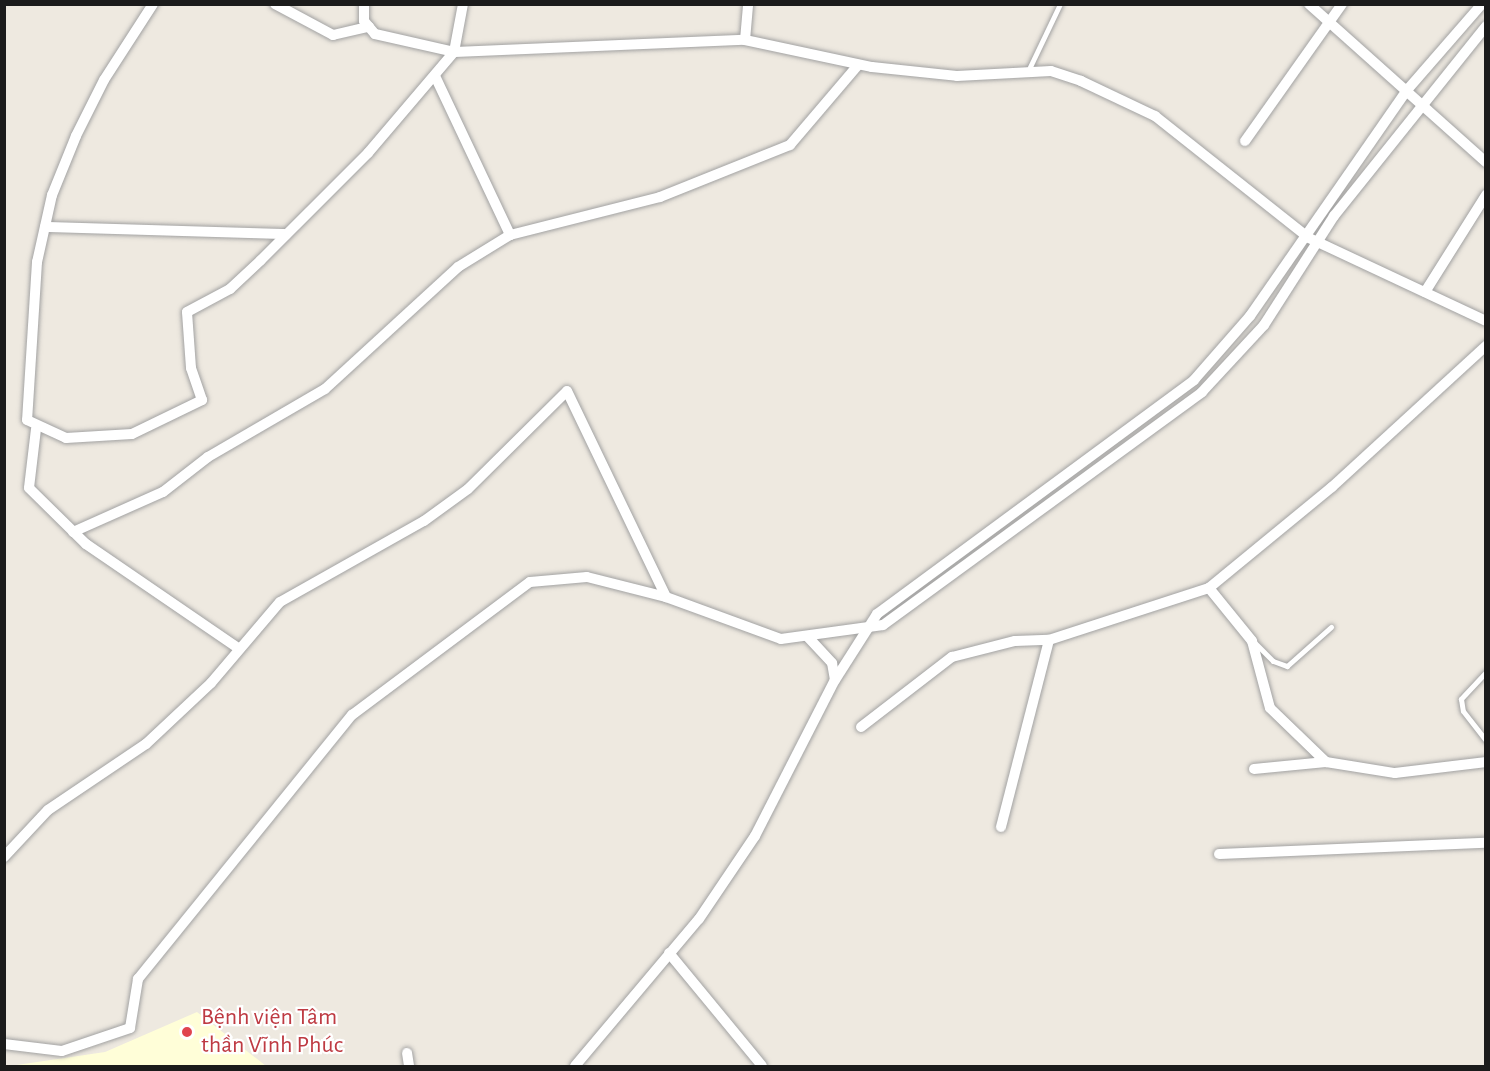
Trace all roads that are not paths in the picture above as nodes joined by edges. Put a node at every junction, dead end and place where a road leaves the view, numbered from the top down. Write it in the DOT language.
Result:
graph roads {
  1 [pos="153,4"];
  2 [pos="275,4"];
  3 [pos="364,4"];
  4 [pos="463,4"];
  5 [pos="748,4"];
  6 [pos="1060,4"];
  7 [pos="1309,4"];
  8 [pos="1342,4"];
  9 [pos="1482,4"];
  10 [pos="1327,20"];
  11 [pos="1485,26"];
  12 [pos="369,27"];
  13 [pos="745,39"];
  14 [pos="454,52"];
  15 [pos="858,65"];
  16 [pos="1028,71"];
  17 [pos="435,76"];
  18 [pos="1408,89"];
  19 [pos="1424,102"];
  20 [pos="1245,141"];
  21 [pos="1485,162"];
  22 [pos="1485,195"];
  23 [pos="45,227"];
  24 [pos="286,234"];
  25 [pos="510,234"];
  26 [pos="1303,234"];
  27 [pos="1316,242"];
  28 [pos="1425,292"];
  29 [pos="1250,316"];
  30 [pos="1485,321"];
  31 [pos="1264,325"];
  32 [pos="1485,345"];
  33 [pos="36,429"];
  34 [pos="73,532"];
  35 [pos="1209,588"];
  36 [pos="666,597"];
  37 [pos="1331,627"];
  38 [pos="869,629"];
  39 [pos="807,636"];
  40 [pos="1049,640"];
  41 [pos="1252,641"];
  42 [pos="238,648"];
  43 [pos="1485,672"];
  44 [pos="835,680"];
  45 [pos="861,727"];
  46 [pos="1485,735"];
  47 [pos="1326,762"];
  48 [pos="1485,762"];
  49 [pos="1254,769"];
  50 [pos="1001,827"];
  51 [pos="1485,843"];
  52 [pos="1219,854"];
  53 [pos="4,857"];
  54 [pos="669,953"];
  55 [pos="4,1044"];
  56 [pos="407,1053"];
  57 [pos="409,1066"];
  58 [pos="575,1066"];
  59 [pos="762,1066"];
  1 -- 23 [label="street"];
  2 -- 12 [label="street"];
  3 -- 12 [label="street"];
  4 -- 14 [label="street"];
  5 -- 13 [label="street"];
  6 -- 16 [label="lane"];
  7 -- 10 [label="street"];
  8 -- 10 [label="street"];
  9 -- 18 [label="street"];
  10 -- 18 [label="street"];
  10 -- 20 [label="street"];
  11 -- 19 [label="street"];
  12 -- 14 [label="street"];
  13 -- 14 [label="street"];
  13 -- 15 [label="street"];
  14 -- 17 [label="street"];
  15 -- 16 [label="street"];
  15 -- 25 [label="street"];
  16 -- 26 [label="street"];
  17 -- 24 [label="street"];
  17 -- 25 [label="street"];
  18 -- 19 [label="street"];
  18 -- 26 [label="street"];
  19 -- 21 [label="street"];
  19 -- 27 [label="street"];
  22 -- 28 [label="street"];
  23 -- 24 [label="street"];
  23 -- 33 [label="street"];
  24 -- 33 [label="street"];
  25 -- 34 [label="street"];
  26 -- 27 [label="street"];
  26 -- 29 [label="street"];
  27 -- 28 [label="street"];
  27 -- 31 [label="street"];
  28 -- 30 [label="street"];
  29 -- 31 [label="street"];
  29 -- 38 [label="street"];
  31 -- 38 [label="street"];
  32 -- 35 [label="street"];
  33 -- 34 [label="street"];
  34 -- 42 [label="street"];
  35 -- 40 [label="street"];
  35 -- 41 [label="street"];
  36 -- 39 [label="street"];
  36 -- 42 [label="street"];
  36 -- 55 [label="street"];
  37 -- 41 [label="lane"];
  38 -- 39 [label="street"];
  38 -- 44 [label="street"];
  39 -- 44 [label="street"];
  40 -- 45 [label="street"];
  40 -- 50 [label="street"];
  41 -- 47 [label="street"];
  42 -- 53 [label="street"];
  43 -- 46 [label="lane"];
  44 -- 54 [label="street"];
  47 -- 48 [label="street"];
  47 -- 49 [label="street"];
  51 -- 52 [label="street"];
  54 -- 58 [label="street"];
  54 -- 59 [label="street"];
  56 -- 57 [label="street"];
}
